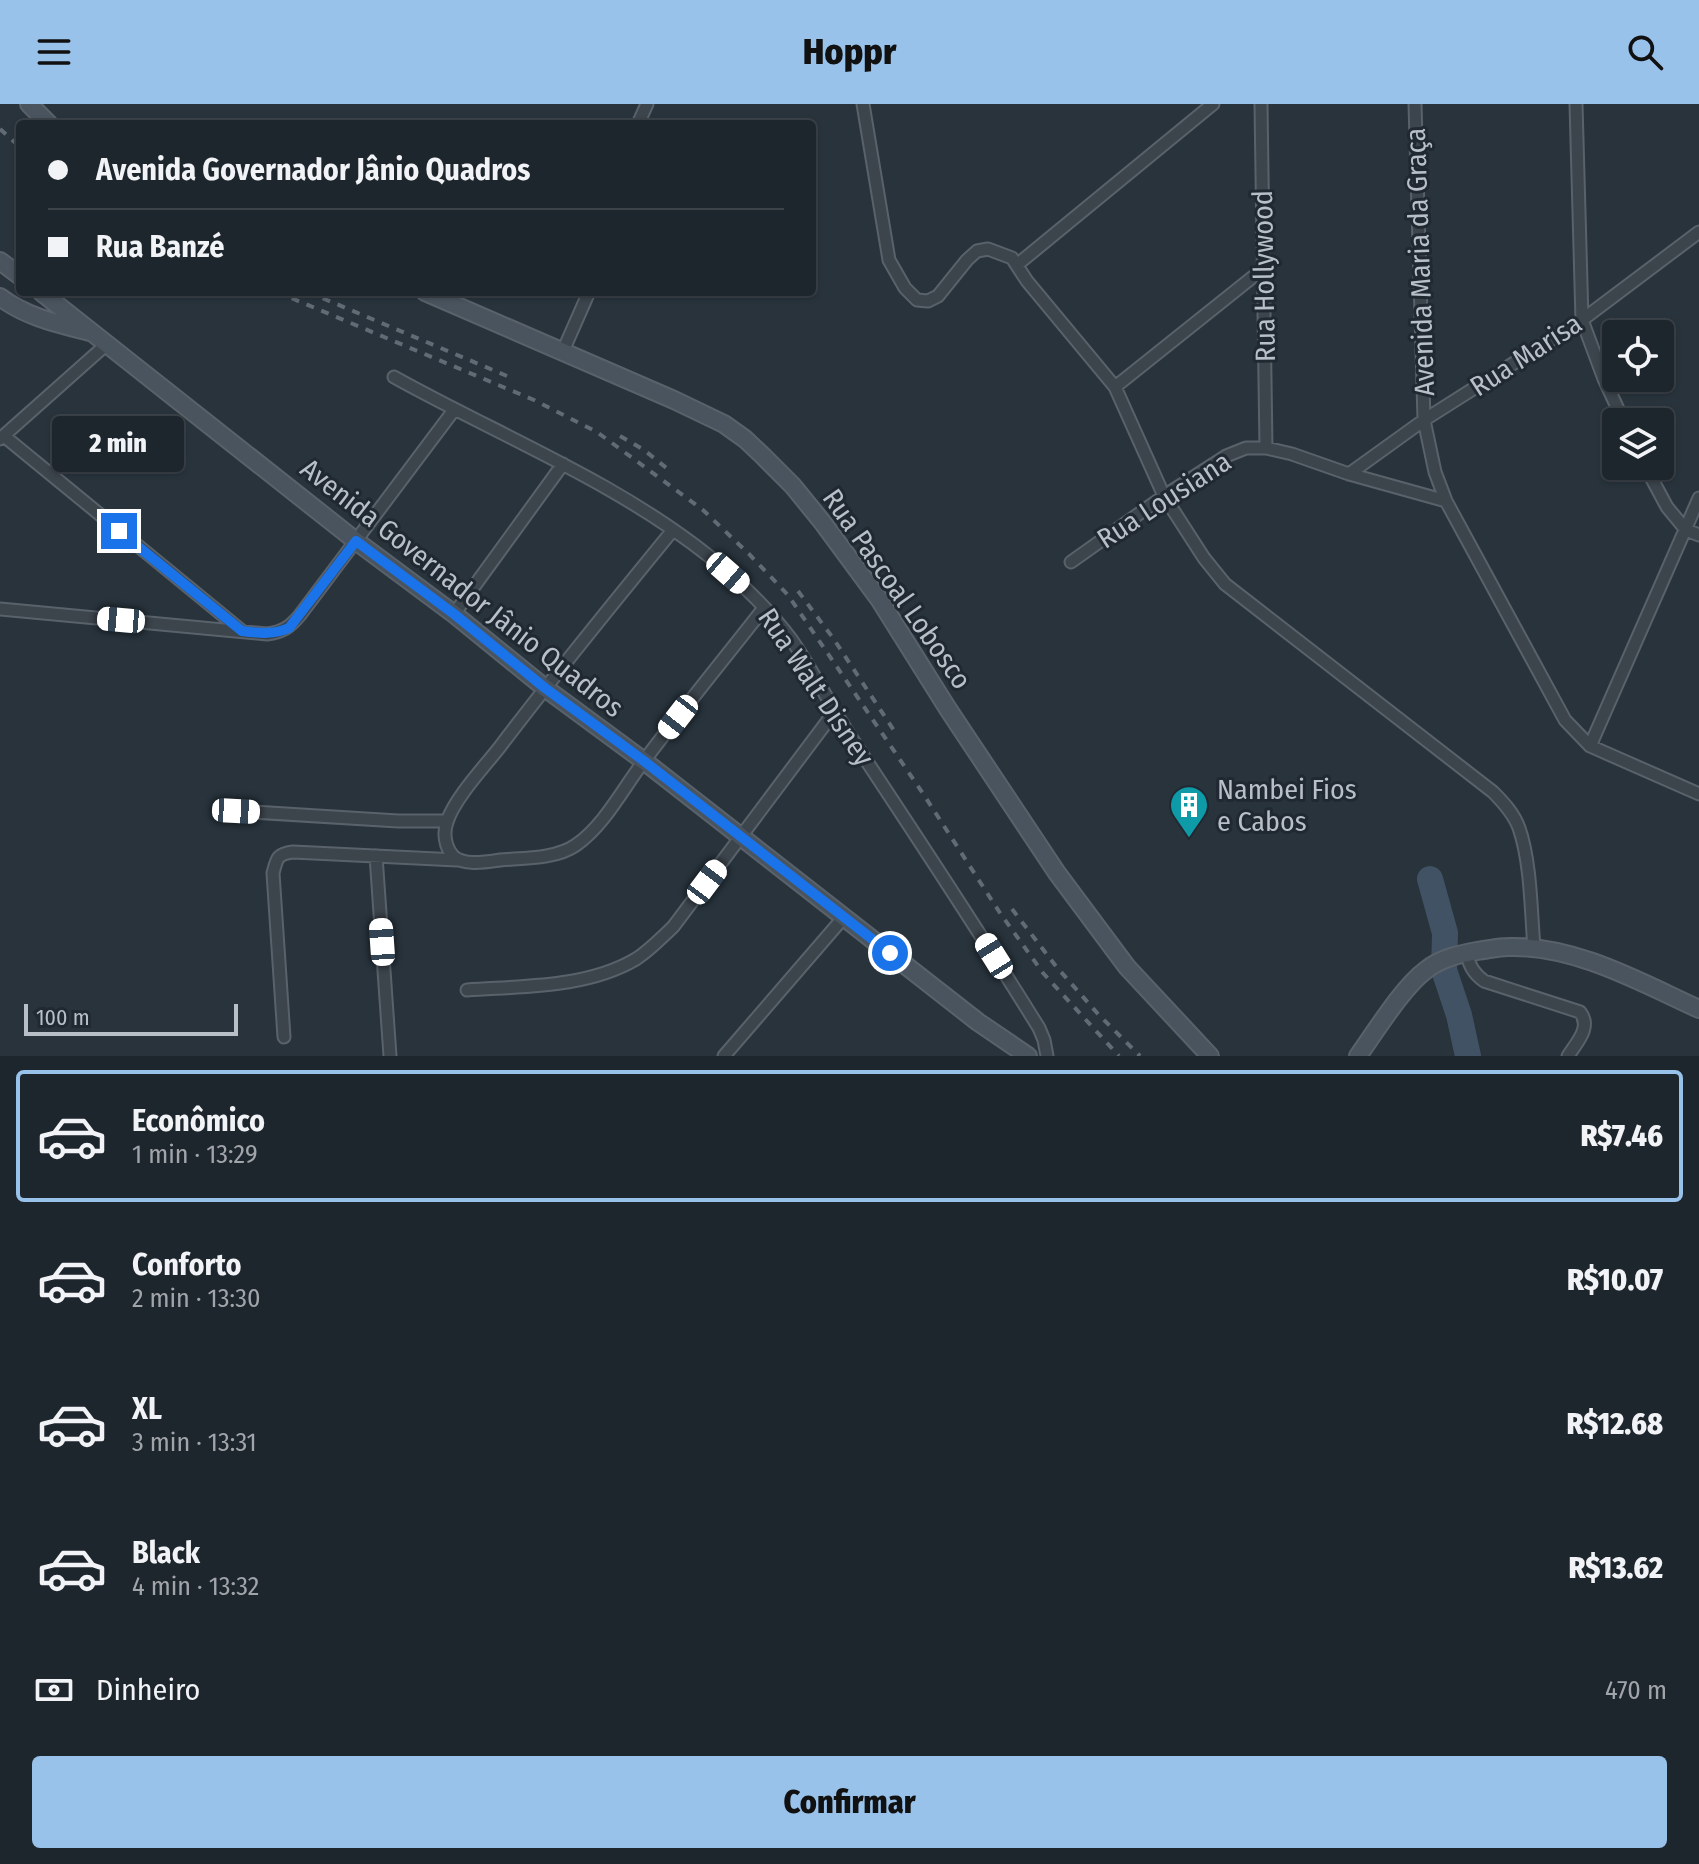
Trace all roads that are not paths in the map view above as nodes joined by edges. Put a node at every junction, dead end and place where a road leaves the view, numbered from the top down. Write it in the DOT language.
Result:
graph roads {
  1 [pos="29,104"];
  2 [pos="863,104"];
  3 [pos="1213,104"];
  4 [pos="1261,104"];
  5 [pos="1415,104"];
  6 [pos="1576,104"];
  7 [pos="45,120"];
  8 [pos="1699,232"];
  9 [pos="1018,264"];
  10 [pos="1264,268"];
  11 [pos="16,276"];
  12 [pos="0,290"];
  13 [pos="46,296"];
  14 [pos="434,296"];
  15 [pos="587,296"];
  16 [pos="0,297"];
  17 [pos="1582,320"];
  18 [pos="102,338"];
  19 [pos="563,351"];
  20 [pos="394,377"];
  21 [pos="1115,387"];
  22 [pos="1617,408"];
  23 [pos="454,410"];
  24 [pos="1424,420"];
  25 [pos="2,438"];
  26 [pos="1266,448"];
  27 [pos="563,464"];
  28 [pos="1349,474"];
  29 [pos="1653,480"];
  30 [pos="1164,496"];
  31 [pos="1699,498"];
  32 [pos="1446,501"];
  33 [pos="673,530"];
  34 [pos="1686,530"];
  35 [pos="1699,535"];
  36 [pos="356,541"];
  37 [pos="1071,562"];
  38 [pos="764,608"];
  39 [pos="0,609"];
  40 [pos="454,614"];
  41 [pos="242,631"];
  42 [pos="545,688"];
  43 [pos="835,711"];
  44 [pos="1590,746"];
  45 [pos="644,761"];
  46 [pos="1699,794"];
  47 [pos="236,811"];
  48 [pos="447,821"];
  49 [pos="741,838"];
  50 [pos="376,856"];
  51 [pos="457,860"];
  52 [pos="844,917"];
  53 [pos="1534,948"];
  54 [pos="1463,954"];
  55 [pos="467,990"];
  56 [pos="1699,1009"];
  57 [pos="284,1037"];
  58 [pos="390,1056"];
  59 [pos="724,1056"];
  60 [pos="1028,1056"];
  61 [pos="1047,1056"];
  62 [pos="1210,1056"];
  63 [pos="1358,1056"];
  64 [pos="1568,1056"];
  1 -- 7 [label="main road"];
  2 -- 9 [label="street"];
  3 -- 9 [label="street"];
  4 -- 10 [label="street, Rua Hollywood"];
  5 -- 24 [label="street, Avenida Maria da Graça"];
  6 -- 17 [label="street"];
  8 -- 17 [label="street, Rua Marisa"];
  9 -- 21 [label="street"];
  10 -- 21 [label="street"];
  10 -- 26 [label="street, Rua Hollywood"];
  11 -- 12 [label="main road"];
  13 -- 18 [label="main road, Avenida Governador Jânio Quadros"];
  14 -- 19 [label="main road, Rua Pascoal Lobosco"];
  15 -- 19 [label="street"];
  16 -- 18 [label="main road, Avenida Governador Jânio Quadros"];
  17 -- 22 [label="street"];
  17 -- 24 [label="street, Rua Marisa"];
  18 -- 25 [label="street"];
  18 -- 36 [label="main road, Avenida Governador Jânio Quadros"];
  19 -- 62 [label="main road, Rua Pascoal Lobosco"];
  20 -- 23 [label="street, Rua Walt Disney"];
  21 -- 30 [label="street"];
  23 -- 27 [label="street, Rua Walt Disney"];
  23 -- 36 [label="street"];
  24 -- 28 [label="street, Rua Marisa"];
  24 -- 32 [label="street, Avenida Maria da Graça"];
  25 -- 41 [label="street"];
  26 -- 28 [label="street, Rua Lousiana"];
  26 -- 30 [label="street, Rua Lousiana"];
  27 -- 33 [label="street, Rua Walt Disney"];
  27 -- 40 [label="street"];
  28 -- 32 [label="street, Rua Lousiana"];
  29 -- 34 [label="street"];
  30 -- 37 [label="street, Rua Lousiana"];
  30 -- 53 [label="street"];
  31 -- 34 [label="street"];
  32 -- 44 [label="street, Avenida Maria da Graça"];
  33 -- 38 [label="street, Rua Walt Disney"];
  33 -- 42 [label="street"];
  34 -- 35 [label="street"];
  34 -- 44 [label="street"];
  36 -- 40 [label="main road, Avenida Governador Jânio Quadros"];
  36 -- 41 [label="street"];
  38 -- 43 [label="street, Rua Walt Disney"];
  38 -- 45 [label="street"];
  39 -- 41 [label="street"];
  40 -- 42 [label="main road, Avenida Governador Jânio Quadros"];
  42 -- 45 [label="main road, Avenida Governador Jânio Quadros"];
  42 -- 48 [label="street"];
  43 -- 49 [label="street"];
  43 -- 61 [label="street, Rua Walt Disney"];
  44 -- 46 [label="street"];
  45 -- 49 [label="main road, Avenida Governador Jânio Quadros"];
  45 -- 51 [label="street"];
  47 -- 48 [label="street"];
  48 -- 51 [label="street"];
  49 -- 52 [label="main road, Avenida Governador Jânio Quadros"];
  49 -- 55 [label="street"];
  50 -- 51 [label="street"];
  50 -- 57 [label="street"];
  50 -- 58 [label="street"];
  52 -- 59 [label="street"];
  52 -- 60 [label="main road, Avenida Governador Jânio Quadros"];
  53 -- 54 [label="main road"];
  53 -- 56 [label="main road"];
  54 -- 63 [label="main road"];
  54 -- 64 [label="street"];
}
